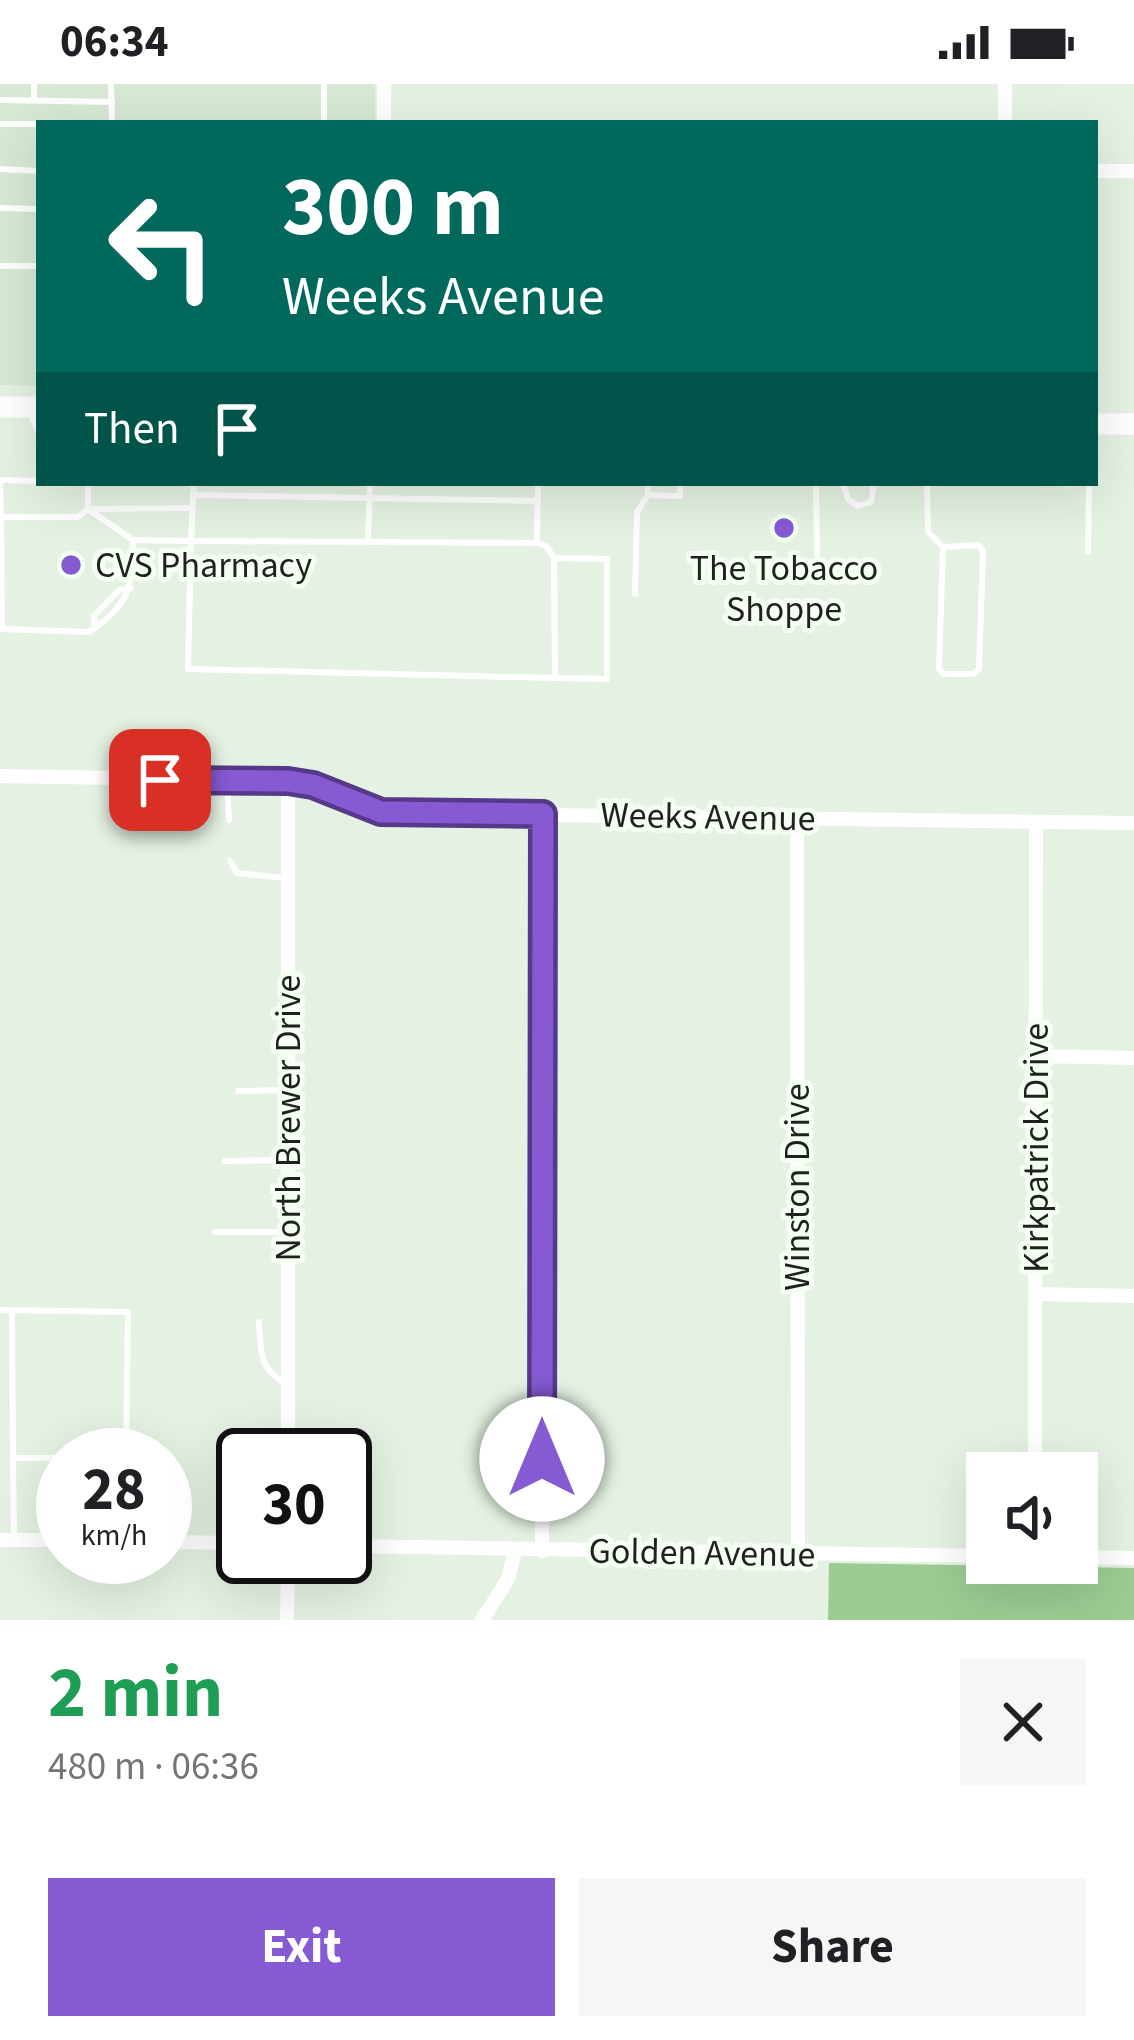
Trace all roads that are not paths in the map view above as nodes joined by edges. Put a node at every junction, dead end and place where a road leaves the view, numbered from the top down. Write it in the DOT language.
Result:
graph roads {
  1 [pos="34,84"];
  2 [pos="111,84"];
  3 [pos="324,84"];
  4 [pos="384,84"];
  5 [pos="1005,84"];
  6 [pos="0,100"];
  7 [pos="34,100"];
  8 [pos="112,102"];
  9 [pos="112,120"];
  10 [pos="324,120"];
  11 [pos="384,120"];
  12 [pos="1005,120"];
  13 [pos="0,124"];
  14 [pos="36,124"];
  15 [pos="0,169"];
  16 [pos="36,171"];
  17 [pos="1098,171"];
  18 [pos="1134,171"];
  19 [pos="0,208"];
  20 [pos="36,209"];
  21 [pos="0,266"];
  22 [pos="36,266"];
  23 [pos="0,406"];
  24 [pos="33,407"];
  25 [pos="1098,424"];
  26 [pos="1134,424"];
  27 [pos="36,481"];
  28 [pos="0,482"];
  29 [pos="88,486"];
  30 [pos="194,486"];
  31 [pos="370,486"];
  32 [pos="538,486"];
  33 [pos="648,486"];
  34 [pos="680,486"];
  35 [pos="816,486"];
  36 [pos="844,486"];
  37 [pos="874,486"];
  38 [pos="927,486"];
  39 [pos="1090,486"];
  40 [pos="193,495"];
  41 [pos="648,495"];
  42 [pos="369,498"];
  43 [pos="538,500"];
  44 [pos="192,508"];
  45 [pos="88,509"];
  46 [pos="1,517"];
  47 [pos="368,539"];
  48 [pos="133,540"];
  49 [pos="191,541"];
  50 [pos="537,543"];
  51 [pos="943,547"];
  52 [pos="1088,552"];
  53 [pos="817,554"];
  54 [pos="554,558"];
  55 [pos="635,594"];
  56 [pos="1,629"];
  57 [pos="555,678"];
  58 [pos="0,776"];
  59 [pos="227,781"];
  60 [pos="288,781"];
  61 [pos="543,814"];
  62 [pos="797,819"];
  63 [pos="229,820"];
  64 [pos="1036,822"];
  65 [pos="1134,823"];
  66 [pos="230,861"];
  67 [pos="288,878"];
  68 [pos="1035,1056"];
  69 [pos="1134,1058"];
  70 [pos="238,1090"];
  71 [pos="288,1090"];
  72 [pos="288,1160"];
  73 [pos="225,1161"];
  74 [pos="215,1232"];
  75 [pos="288,1232"];
  76 [pos="1036,1294"];
  77 [pos="1134,1296"];
  78 [pos="0,1310"];
  79 [pos="12,1310"];
  80 [pos="259,1322"];
  81 [pos="288,1385"];
  82 [pos="126,1428"];
  83 [pos="288,1428"];
  84 [pos="1035,1452"];
  85 [pos="13,1458"];
  86 [pos="36,1458"];
  87 [pos="7,1540"];
  88 [pos="372,1547"];
  89 [pos="515,1551"];
  90 [pos="542,1551"];
  91 [pos="798,1554"];
  92 [pos="966,1556"];
  93 [pos="1098,1557"];
  94 [pos="1134,1558"];
  95 [pos="287,1584"];
  96 [pos="286,1620"];
  97 [pos="484,1620"];
  1 -- 7 [label="lane"];
  2 -- 8 [label="lane"];
  3 -- 10 [label="lane"];
  4 -- 11 [label="street"];
  5 -- 12 [label="street"];
  6 -- 7 [label="lane"];
  7 -- 8 [label="lane"];
  8 -- 9 [label="lane"];
  13 -- 14 [label="lane"];
  15 -- 16 [label="lane"];
  17 -- 18 [label="street"];
  19 -- 20 [label="lane"];
  21 -- 22 [label="lane"];
  23 -- 24 [label="main road"];
  25 -- 26 [label="main road"];
  27 -- 28 [label="lane"];
  28 -- 46 [label="lane"];
  29 -- 45 [label="lane"];
  30 -- 40 [label="lane"];
  31 -- 42 [label="lane"];
  32 -- 43 [label="lane"];
  33 -- 41 [label="lane"];
  34 -- 41 [label="lane"];
  35 -- 53 [label="lane"];
  36 -- 37 [label="lane"];
  38 -- 51 [label="lane"];
  39 -- 52 [label="lane"];
  40 -- 42 [label="lane"];
  40 -- 44 [label="lane"];
  41 -- 55 [label="lane"];
  42 -- 43 [label="lane"];
  42 -- 47 [label="lane"];
  43 -- 50 [label="lane"];
  44 -- 45 [label="lane"];
  44 -- 49 [label="lane"];
  45 -- 46 [label="lane"];
  45 -- 48 [label="lane"];
  46 -- 56 [label="lane"];
  47 -- 49 [label="lane"];
  47 -- 50 [label="lane"];
  48 -- 49 [label="lane"];
  48 -- 56 [label="lane"];
  49 -- 57 [label="lane"];
  50 -- 54 [label="lane"];
  51 -- 51 [label="lane"];
  54 -- 57 [label="lane"];
  54 -- 57 [label="lane"];
  58 -- 59 [label="street, Weeks Avenue"];
  59 -- 60 [label="street, Weeks Avenue"];
  59 -- 63 [label="lane"];
  60 -- 61 [label="street, Weeks Avenue"];
  60 -- 67 [label="street, North Brewer Drive"];
  61 -- 62 [label="street, Weeks Avenue"];
  61 -- 90 [label="street"];
  62 -- 64 [label="street, Weeks Avenue"];
  62 -- 91 [label="street, Winston Drive"];
  64 -- 65 [label="street, Weeks Avenue"];
  64 -- 68 [label="street, Kirkpatrick Drive"];
  66 -- 67 [label="lane"];
  67 -- 71 [label="street, North Brewer Drive"];
  68 -- 69 [label="street"];
  68 -- 76 [label="street, Kirkpatrick Drive"];
  70 -- 71 [label="lane"];
  71 -- 72 [label="street, North Brewer Drive"];
  72 -- 73 [label="lane"];
  72 -- 75 [label="street, North Brewer Drive"];
  74 -- 75 [label="lane"];
  75 -- 81 [label="street, North Brewer Drive"];
  76 -- 77 [label="street"];
  76 -- 84 [label="street, Kirkpatrick Drive"];
  78 -- 79 [label="lane"];
  79 -- 82 [label="lane"];
  79 -- 85 [label="lane"];
  80 -- 81 [label="lane"];
  81 -- 83 [label="street, North Brewer Drive"];
  85 -- 86 [label="lane"];
  85 -- 87 [label="lane"];
  88 -- 89 [label="street, Golden Avenue"];
  89 -- 90 [label="street, Golden Avenue"];
  89 -- 97 [label="street"];
  90 -- 91 [label="street, Golden Avenue"];
  91 -- 92 [label="street, Golden Avenue"];
  93 -- 94 [label="street"];
  95 -- 96 [label="street"];
}
